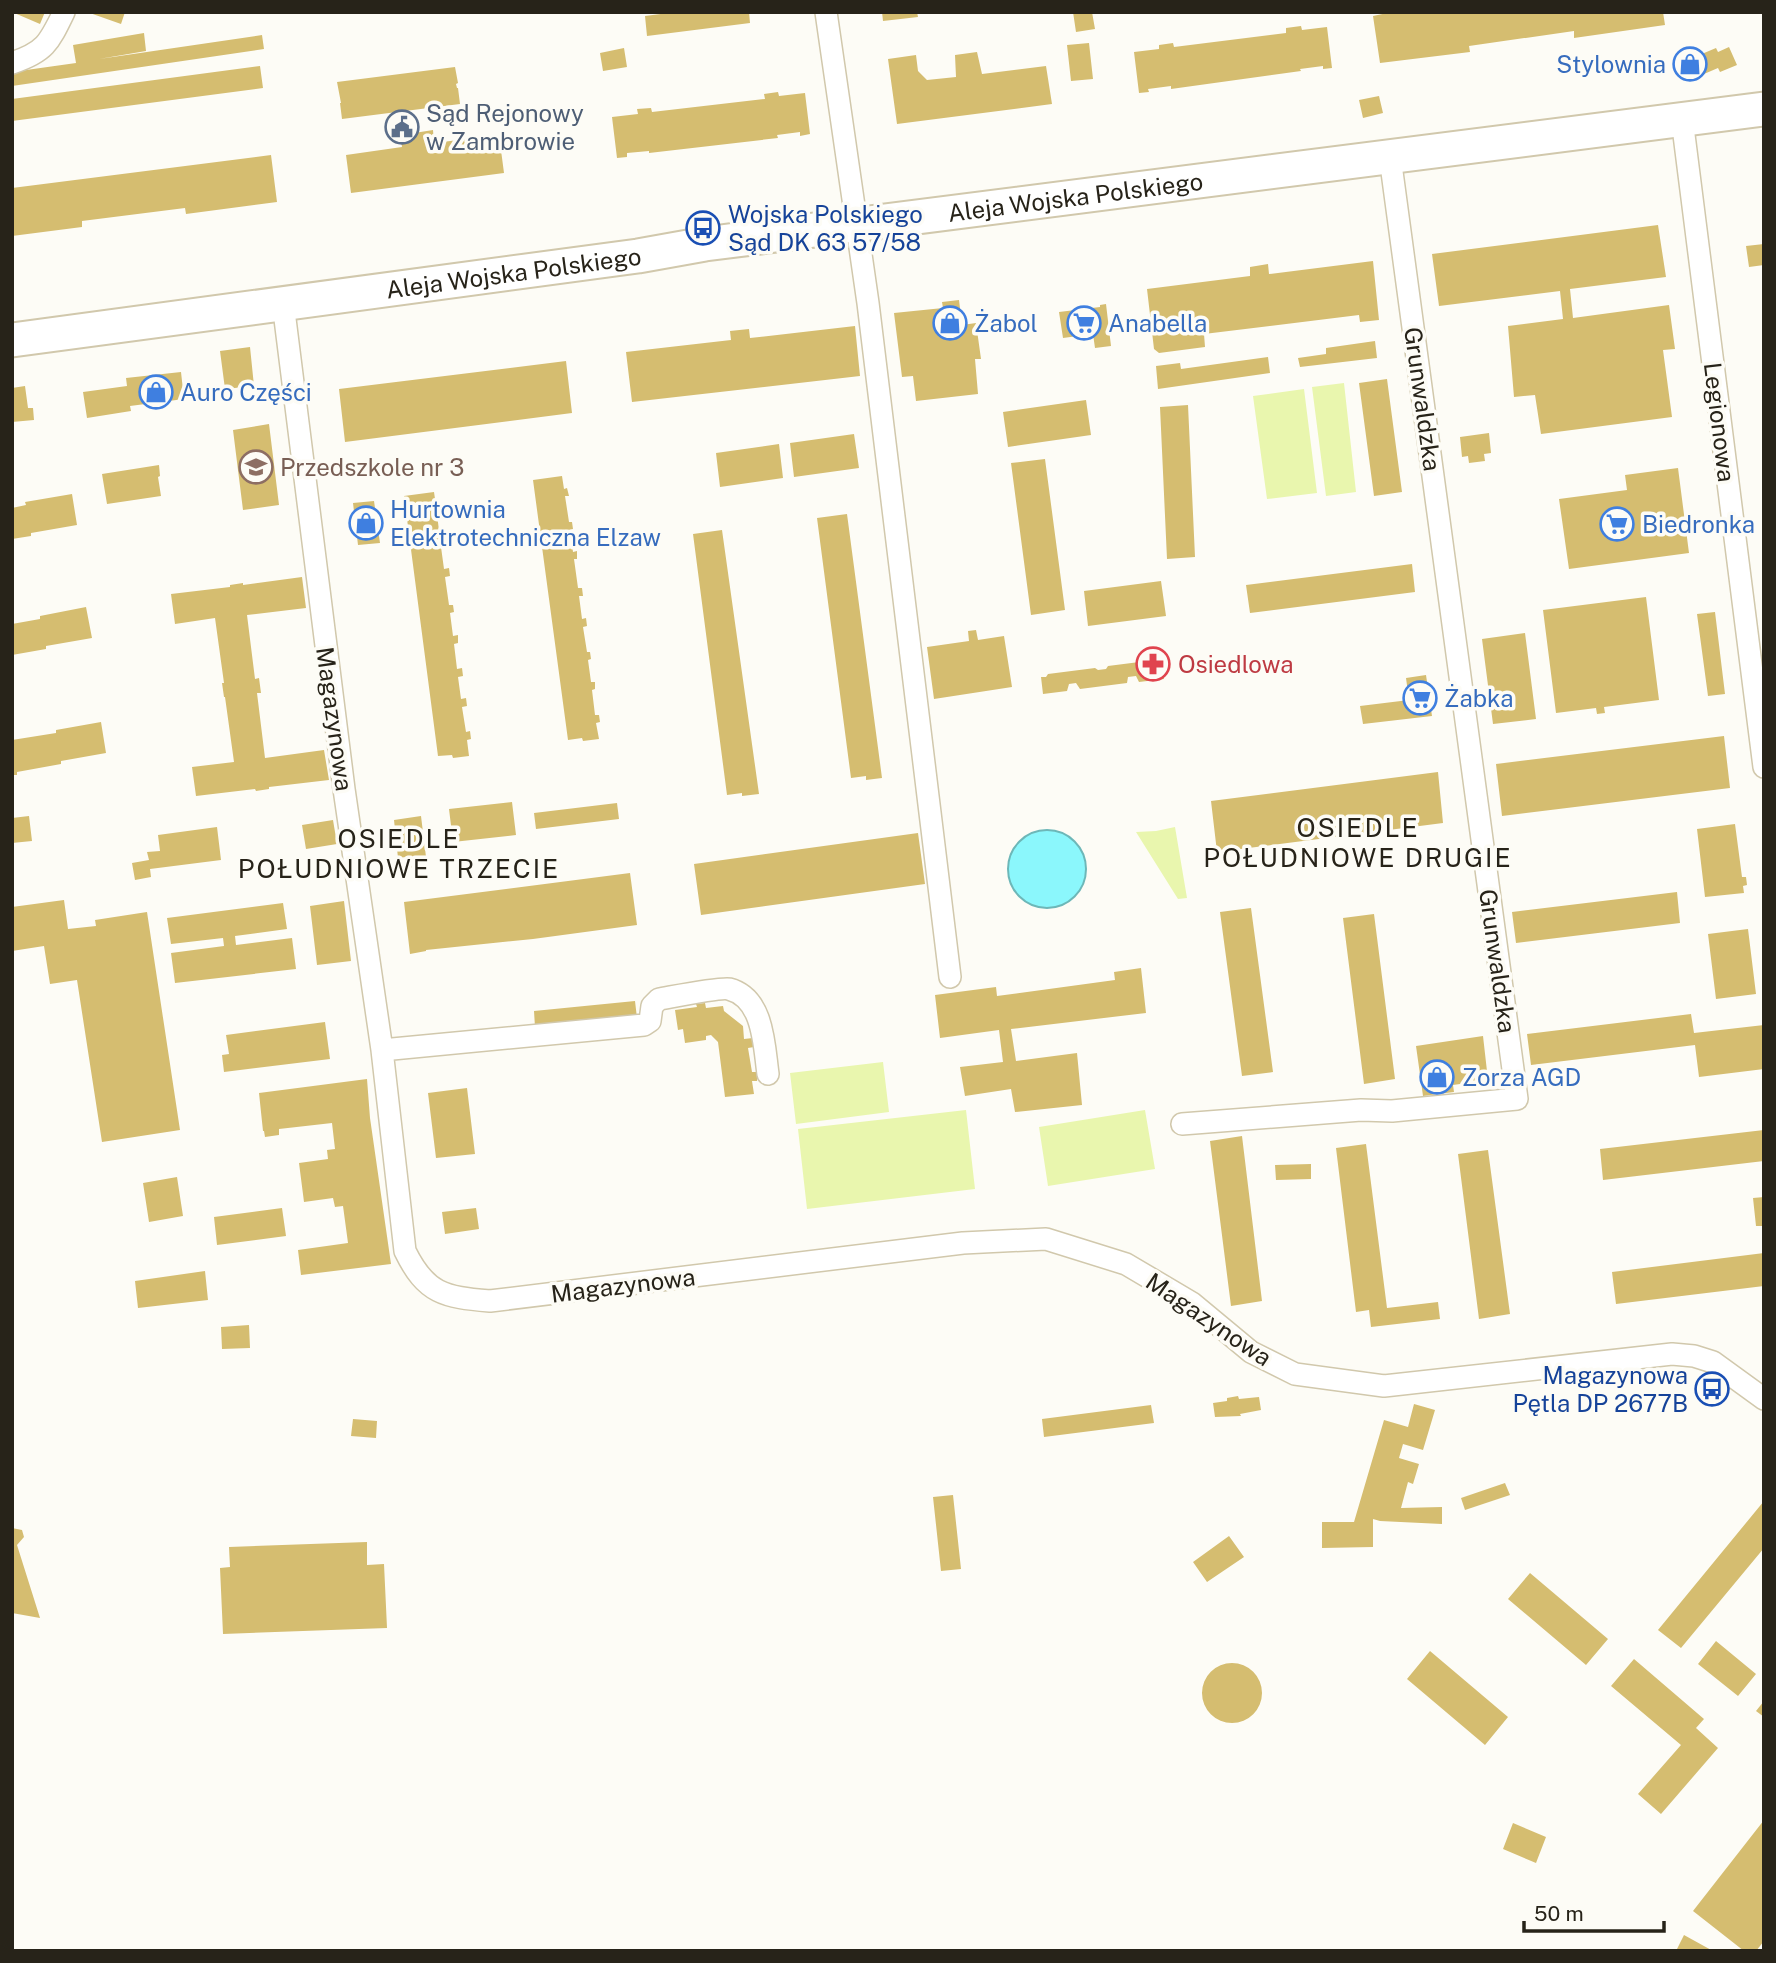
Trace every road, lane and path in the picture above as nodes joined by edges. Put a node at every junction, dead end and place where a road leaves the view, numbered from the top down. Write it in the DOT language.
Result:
graph roads {
  1 [pos="64,12"];
  2 [pos="826,12"];
  3 [pos="12,63"];
  4 [pos="1764,109"];
  5 [pos="1682,119"];
  6 [pos="1390,157"];
  7 [pos="857,225"];
  8 [pos="283,303"];
  9 [pos="12,340"];
  10 [pos="1764,767"];
  11 [pos="950,978"];
  12 [pos="382,1050"];
  13 [pos="768,1074"];
  14 [pos="1182,1124"];
  15 [pos="1764,1399"];
  1 -- 3 [label="street"];
  2 -- 7 [label="street"];
  4 -- 5 [label="main road, Aleja Wojska Polskiego"];
  5 -- 6 [label="main road, Aleja Wojska Polskiego"];
  5 -- 10 [label="street, Legionowa"];
  6 -- 7 [label="main road, Aleja Wojska Polskiego"];
  6 -- 14 [label="street, Grunwaldzka"];
  7 -- 8 [label="main road, Aleja Wojska Polskiego"];
  7 -- 11 [label="street"];
  8 -- 9 [label="main road, Aleja Wojska Polskiego"];
  8 -- 12 [label="street, Magazynowa"];
  12 -- 13 [label="street"];
  12 -- 15 [label="street, Magazynowa"];
}
